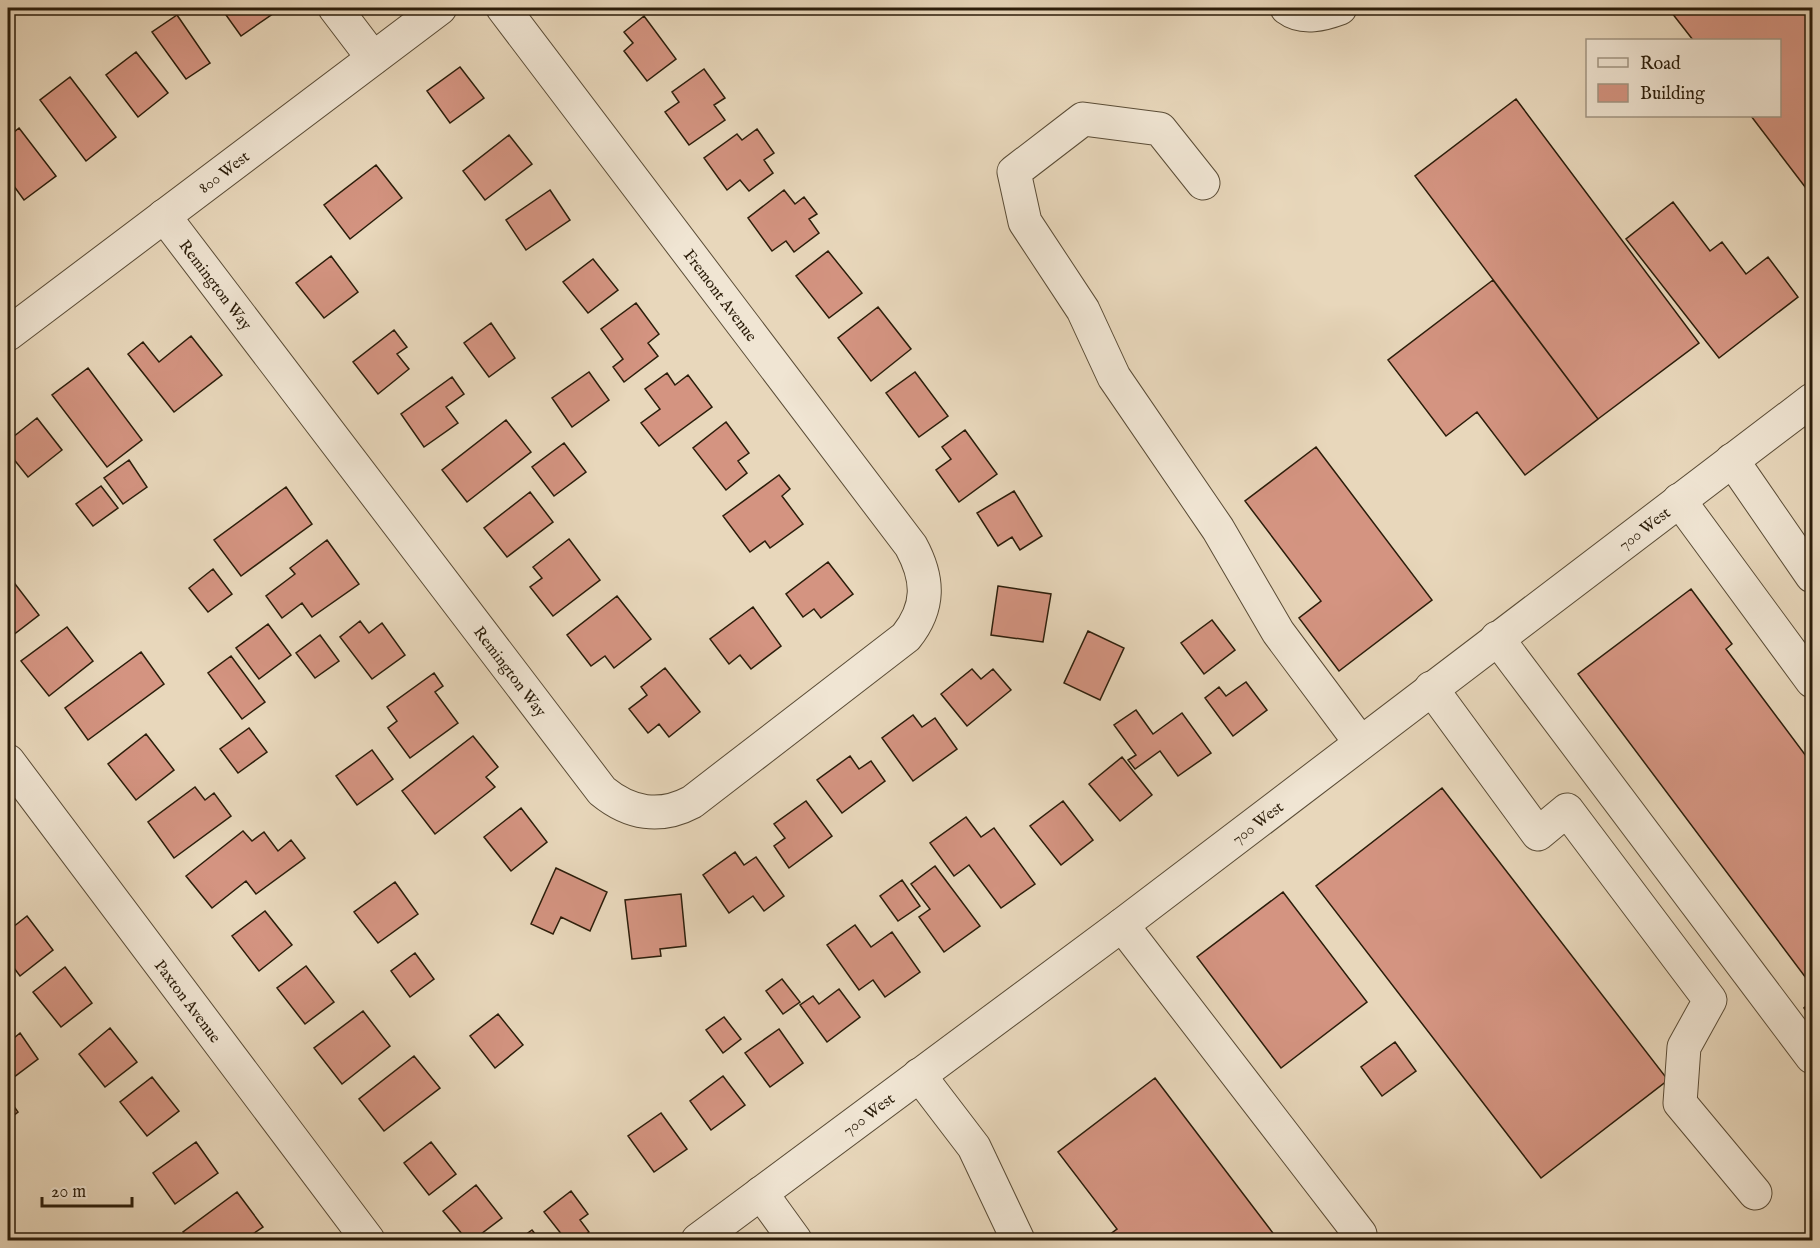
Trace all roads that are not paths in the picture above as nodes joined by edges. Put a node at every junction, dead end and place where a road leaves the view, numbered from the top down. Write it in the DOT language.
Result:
graph roads {
  1 [pos="335,8"];
  2 [pos="440,8"];
  3 [pos="503,8"];
  4 [pos="1287,8"];
  5 [pos="1340,8"];
  6 [pos="373,58"];
  7 [pos="1203,183"];
  8 [pos="164,216"];
  9 [pos="8,334"];
  10 [pos="1812,400"];
  11 [pos="1732,460"];
  12 [pos="1680,500"];
  13 [pos="1812,576"];
  14 [pos="926,589"];
  15 [pos="1497,638"];
  16 [pos="1812,681"];
  17 [pos="1431,688"];
  18 [pos="1360,742"];
  19 [pos="8,761"];
  20 [pos="1122,925"];
  21 [pos="1812,1057"];
  22 [pos="919,1076"];
  23 [pos="761,1193"];
  24 [pos="1755,1193"];
  25 [pos="1360,1234"];
  26 [pos="368,1240"];
  27 [pos="698,1240"];
  28 [pos="795,1240"];
  29 [pos="1018,1240"];
  1 -- 6 [label="street"];
  2 -- 6 [label="street, 800 West"];
  3 -- 14 [label="street, Fremont Avenue"];
  4 -- 5 [label="street"];
  6 -- 8 [label="street, 800 West"];
  7 -- 18 [label="street"];
  8 -- 9 [label="street, 800 West"];
  8 -- 14 [label="street, Remington Way"];
  10 -- 11 [label="street, 700 West"];
  11 -- 12 [label="street, 700 West"];
  11 -- 13 [label="street"];
  12 -- 15 [label="street, 700 West"];
  12 -- 16 [label="street"];
  15 -- 17 [label="street, 700 West"];
  15 -- 21 [label="street"];
  17 -- 18 [label="street, 700 West"];
  17 -- 24 [label="street"];
  18 -- 20 [label="street, 700 West"];
  19 -- 26 [label="street, Paxton Avenue"];
  20 -- 22 [label="street, 700 West"];
  20 -- 25 [label="street"];
  22 -- 23 [label="street, 700 West"];
  22 -- 29 [label="street"];
  23 -- 27 [label="street, 700 West"];
  23 -- 28 [label="street"];
}
